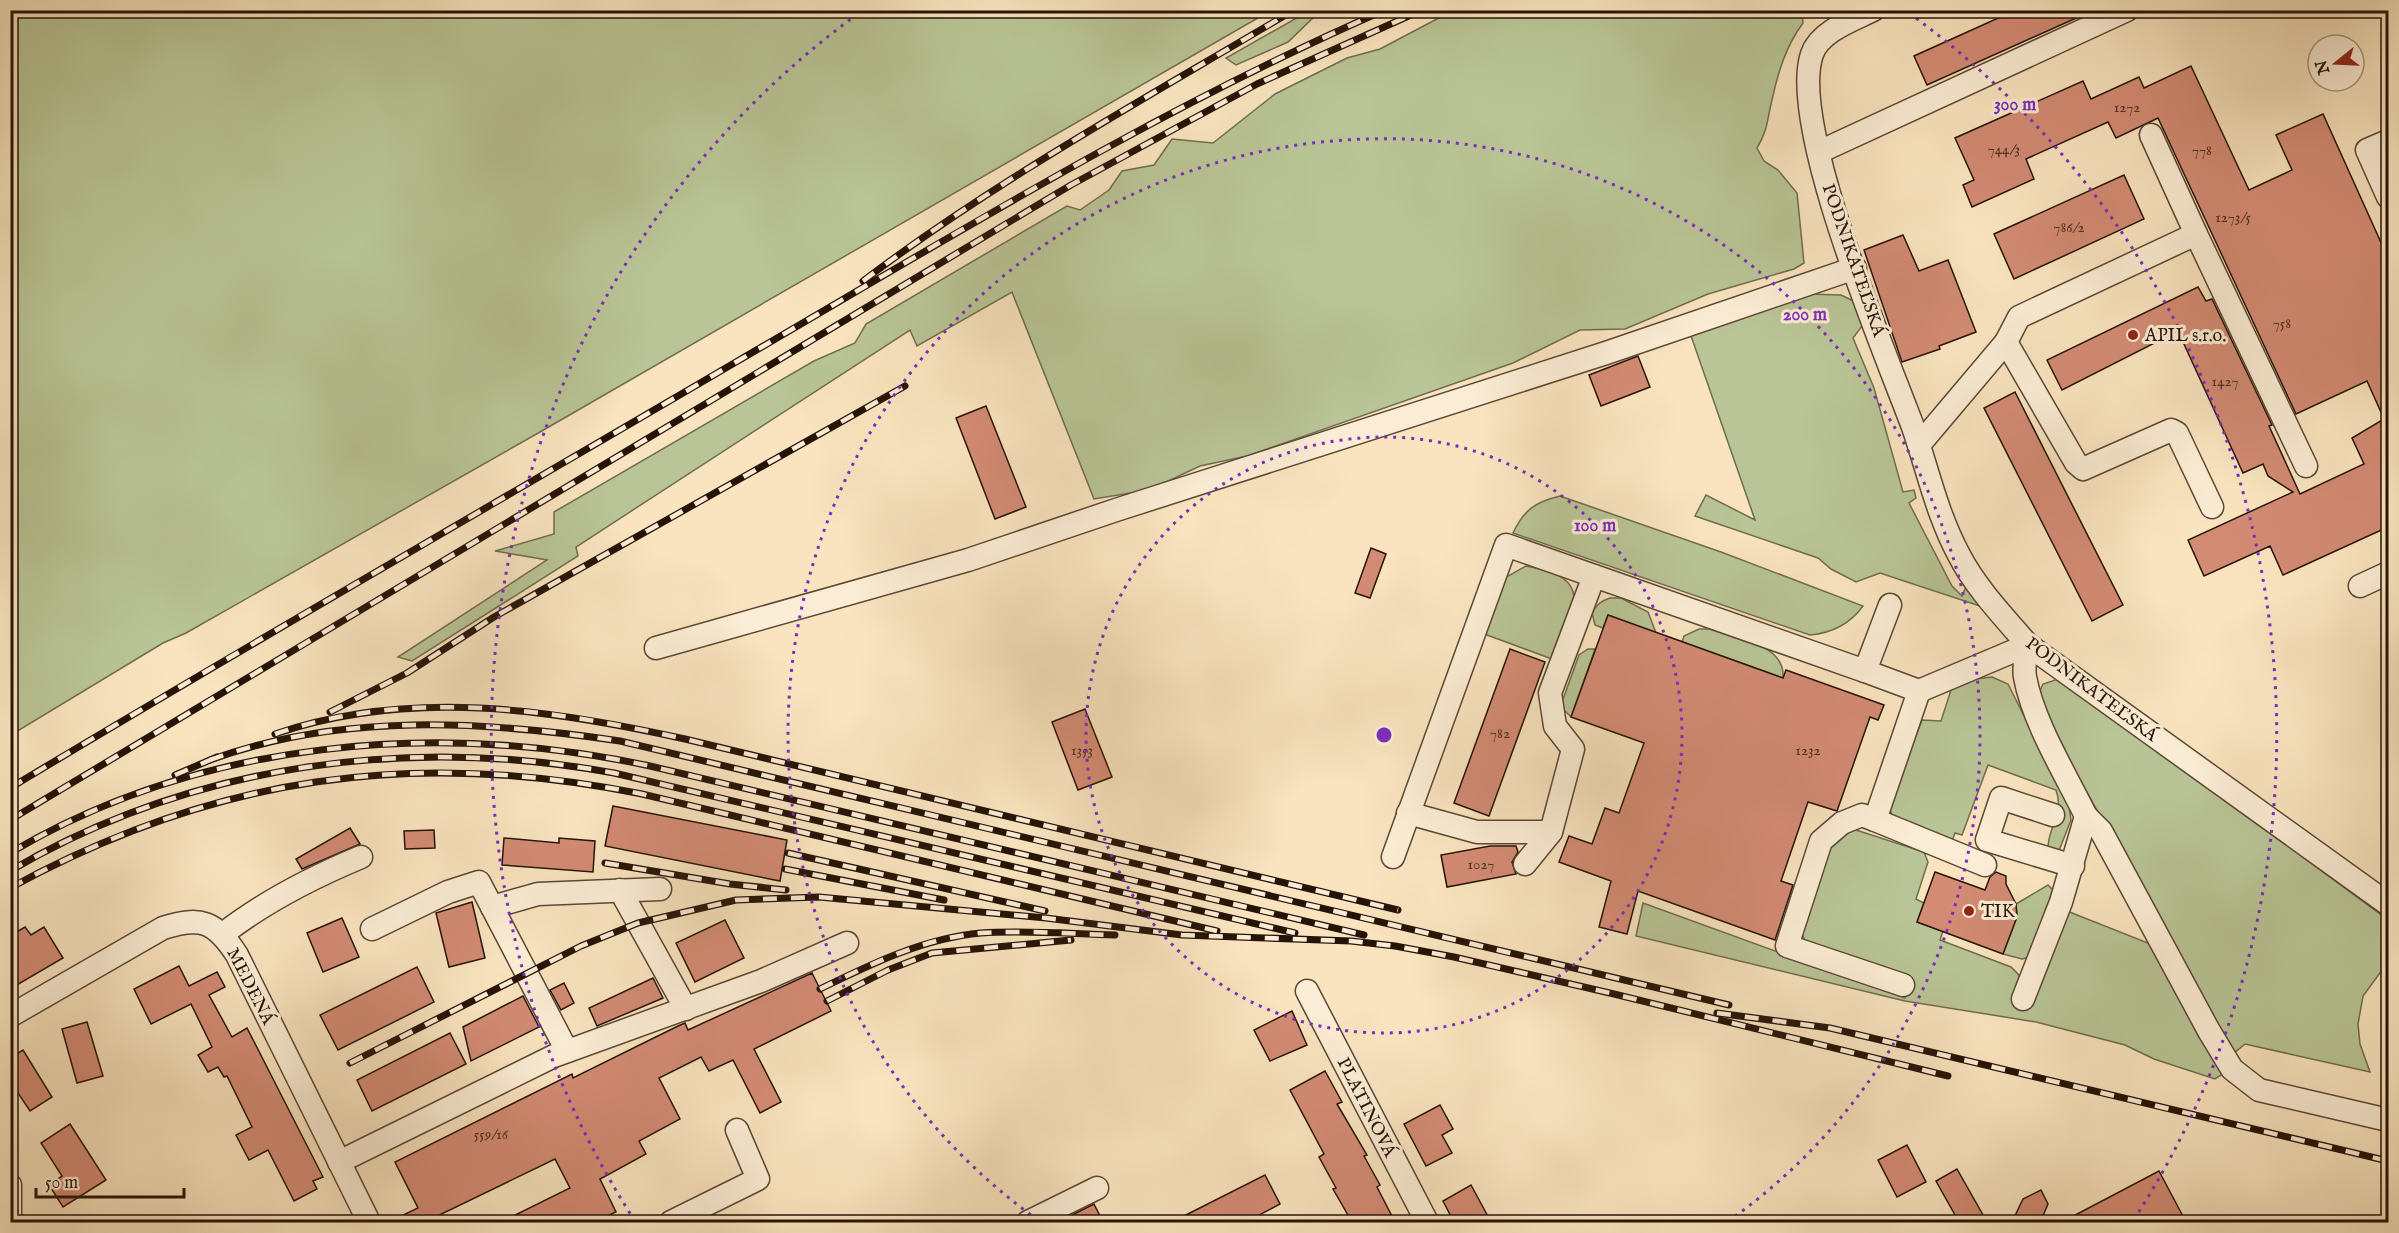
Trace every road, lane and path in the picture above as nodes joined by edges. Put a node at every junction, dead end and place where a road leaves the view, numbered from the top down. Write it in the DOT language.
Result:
graph roads {
  1 [pos="1873,10"];
  2 [pos="2127,10"];
  3 [pos="2151,135"];
  4 [pos="2388,141"];
  5 [pos="1819,152"];
  6 [pos="2388,197"];
  7 [pos="2196,234"];
  8 [pos="1855,268"];
  9 [pos="2006,342"];
  10 [pos="1919,445"];
  11 [pos="2306,466"];
  12 [pos="2212,507"];
  13 [pos="2388,573"];
  14 [pos="1594,576"];
  15 [pos="2360,586"];
  16 [pos="1890,605"];
  17 [pos="2028,645"];
  18 [pos="656,648"];
  19 [pos="1865,671"];
  20 [pos="1919,691"];
  21 [pos="1408,813"];
  22 [pos="2053,814"];
  23 [pos="2086,816"];
  24 [pos="1875,820"];
  25 [pos="1551,832"];
  26 [pos="361,857"];
  27 [pos="1393,857"];
  28 [pos="1525,864"];
  29 [pos="1985,865"];
  30 [pos="2073,866"];
  31 [pos="660,889"];
  32 [pos="620,890"];
  33 [pos="2388,904"];
  34 [pos="492,907"];
  35 [pos="372,929"];
  36 [pos="223,934"];
  37 [pos="847,943"];
  38 [pos="1903,985"];
  39 [pos="1306,991"];
  40 [pos="2023,999"];
  41 [pos="686,1009"];
  42 [pos="10,1016"];
  43 [pos="567,1051"];
  44 [pos="2388,1120"];
  45 [pos="738,1130"];
  46 [pos="339,1162"];
  47 [pos="10,1185"];
  48 [pos="1096,1188"];
  49 [pos="10,1221"];
  50 [pos="369,1222"];
  51 [pos="670,1222"];
  52 [pos="1028,1222"];
  53 [pos="1427,1222"];
  1 -- 5 [label="street, PODNIKATEĽSKÁ"];
  2 -- 5 [label="street"];
  3 -- 7 [label="street"];
  4 -- 6 [label="street"];
  5 -- 8 [label="street, PODNIKATEĽSKÁ"];
  7 -- 9 [label="street"];
  7 -- 11 [label="street"];
  8 -- 10 [label="street, PODNIKATEĽSKÁ"];
  8 -- 18 [label="street"];
  9 -- 10 [label="street"];
  9 -- 12 [label="street"];
  10 -- 17 [label="street, PODNIKATEĽSKÁ"];
  13 -- 15 [label="street"];
  14 -- 19 [label="street"];
  14 -- 21 [label="street"];
  14 -- 25 [label="street"];
  16 -- 19 [label="street"];
  17 -- 20 [label="street"];
  17 -- 23 [label="street"];
  17 -- 33 [label="street, PODNIKATEĽSKÁ"];
  19 -- 20 [label="street"];
  20 -- 24 [label="street"];
  21 -- 25 [label="street"];
  21 -- 27 [label="street"];
  22 -- 30 [label="street"];
  23 -- 30 [label="street"];
  23 -- 44 [label="street"];
  24 -- 29 [label="street"];
  24 -- 38 [label="street"];
  25 -- 28 [label="street"];
  26 -- 36 [label="street"];
  30 -- 40 [label="street"];
  31 -- 32 [label="street"];
  32 -- 34 [label="street"];
  32 -- 41 [label="street"];
  34 -- 35 [label="street"];
  34 -- 43 [label="street"];
  36 -- 42 [label="street, MEDENÁ"];
  36 -- 46 [label="street, MEDENÁ"];
  37 -- 41 [label="street"];
  39 -- 53 [label="street, PLATINOVÁ"];
  41 -- 43 [label="street"];
  43 -- 46 [label="street"];
  45 -- 51 [label="street"];
  46 -- 50 [label="street, MEDENÁ"];
  47 -- 49 [label="street"];
  48 -- 52 [label="street"];
}
